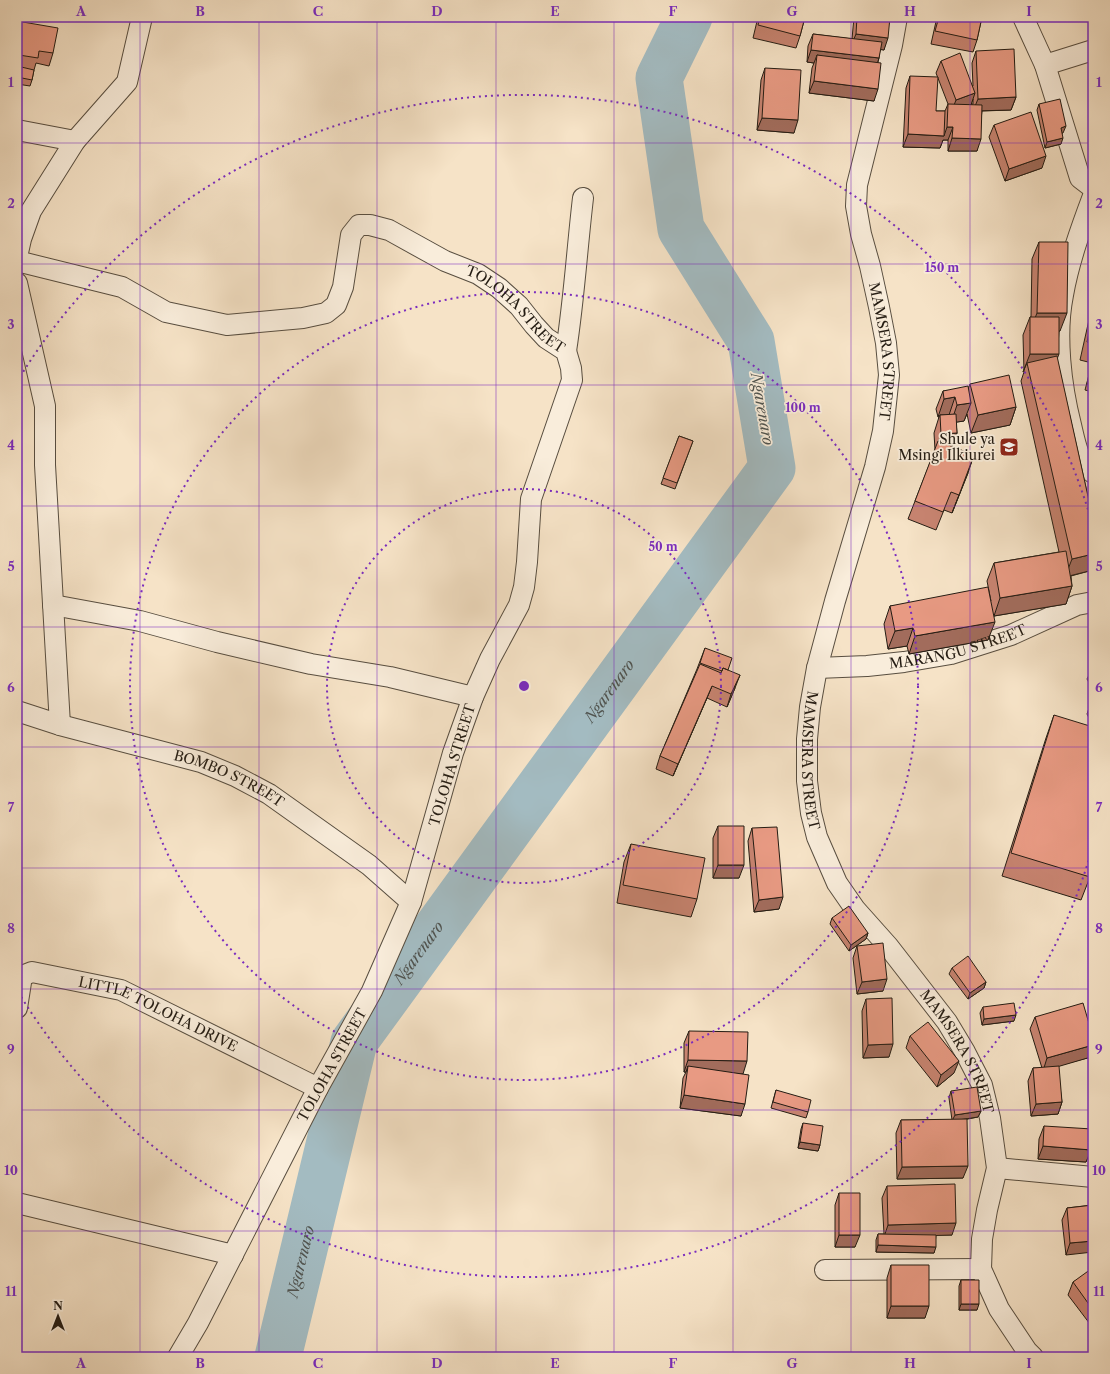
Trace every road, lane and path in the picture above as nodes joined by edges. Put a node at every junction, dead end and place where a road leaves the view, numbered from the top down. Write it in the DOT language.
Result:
graph roads {
  1 [pos="142,17"];
  2 [pos="897,17"];
  3 [pos="1023,17"];
  4 [pos="1093,50"];
  5 [pos="1045,65"];
  6 [pos="17,130"];
  7 [pos="75,141"];
  8 [pos="1093,188"];
  9 [pos="1093,196"];
  10 [pos="583,198"];
  11 [pos="17,257"];
  12 [pos="17,261"];
  13 [pos="17,283"];
  14 [pos="566,351"];
  15 [pos="1093,473"];
  16 [pos="1093,602"];
  17 [pos="53,605"];
  18 [pos="817,668"];
  19 [pos="473,697"];
  20 [pos="17,711"];
  21 [pos="60,725"];
  22 [pos="411,902"];
  23 [pos="17,1008"];
  24 [pos="318,1088"];
  25 [pos="997,1168"];
  26 [pos="1093,1177"];
  27 [pos="17,1203"];
  28 [pos="233,1255"];
  29 [pos="981,1269"];
  30 [pos="825,1270"];
  31 [pos="178,1357"];
  32 [pos="1033,1357"];
  1 -- 7 [label="street"];
  2 -- 18 [label="street, MAMSERA STREET"];
  3 -- 5 [label="street"];
  4 -- 5 [label="street"];
  5 -- 8 [label="street"];
  6 -- 7 [label="street"];
  7 -- 11 [label="street"];
  9 -- 15 [label="street"];
  10 -- 14 [label="street"];
  12 -- 14 [label="street, TOLOHA STREET"];
  13 -- 17 [label="street"];
  14 -- 19 [label="street, TOLOHA STREET"];
  16 -- 18 [label="street, MARANGU STREET"];
  17 -- 19 [label="street"];
  17 -- 21 [label="street"];
  18 -- 25 [label="street, MAMSERA STREET"];
  19 -- 22 [label="street, TOLOHA STREET"];
  20 -- 21 [label="street, BOMBO STREET"];
  21 -- 22 [label="street, BOMBO STREET"];
  22 -- 24 [label="street, TOLOHA STREET"];
  23 -- 24 [label="street, LITTLE TOLOHA DRIVE"];
  24 -- 28 [label="street, TOLOHA STREET"];
  25 -- 26 [label="street"];
  25 -- 29 [label="street, MAMSERA STREET"];
  27 -- 28 [label="street"];
  28 -- 31 [label="street, TOLOHA STREET"];
  29 -- 30 [label="street"];
  29 -- 32 [label="street, MAMSERA STREET"];
}
